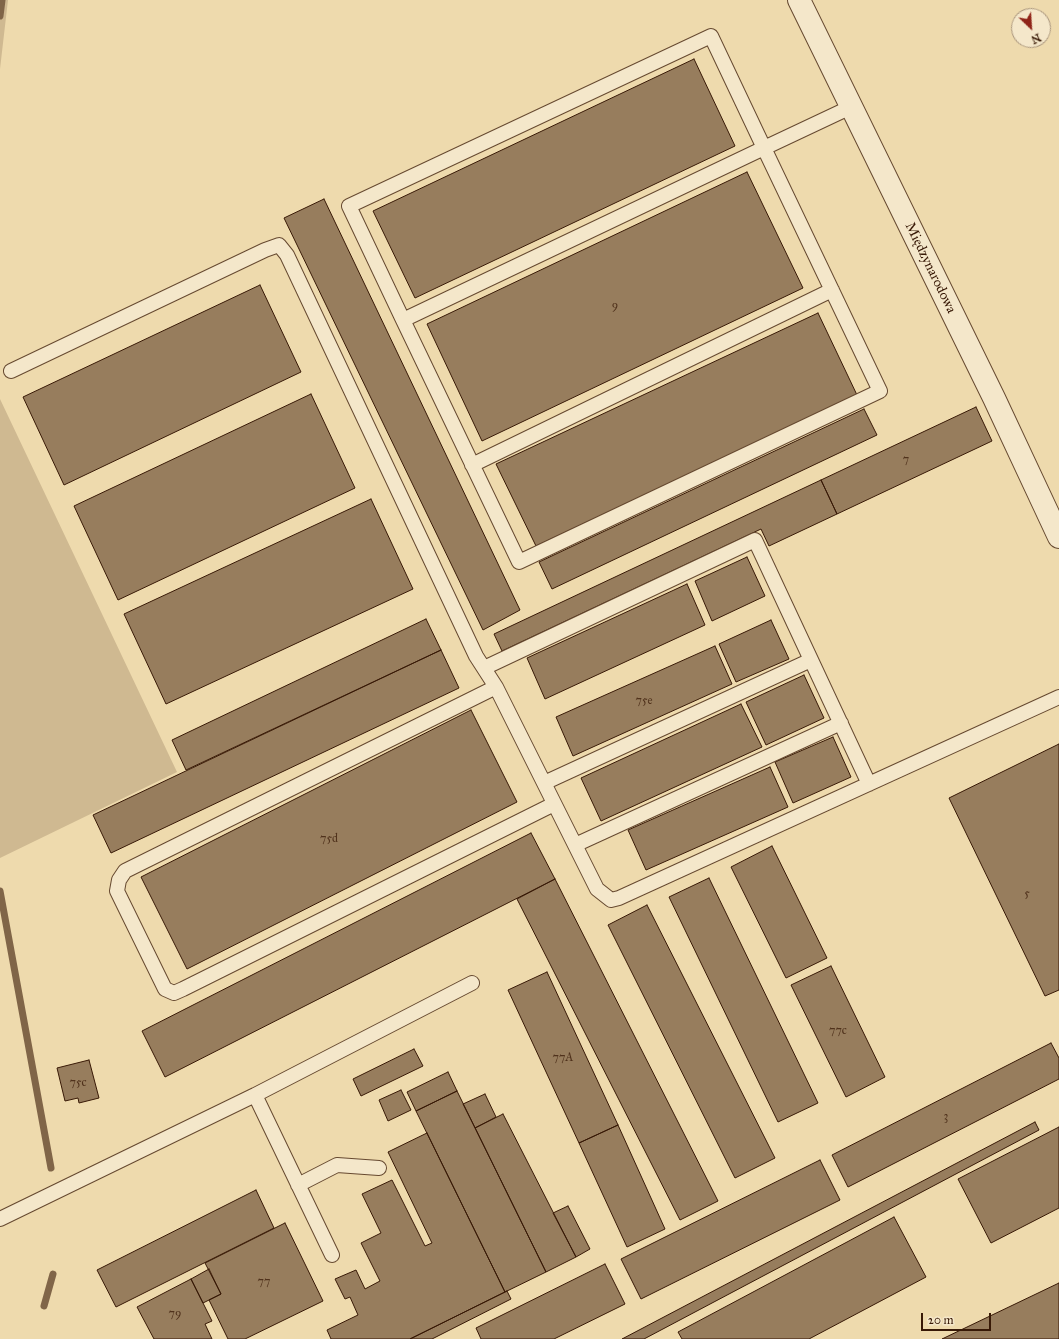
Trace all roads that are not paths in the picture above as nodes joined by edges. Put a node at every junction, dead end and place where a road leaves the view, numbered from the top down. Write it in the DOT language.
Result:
graph roads {
  1 [pos="799,0"];
  2 [pos="851,107"];
  3 [pos="764,148"];
  4 [pos="832,290"];
  5 [pos="403,320"];
  6 [pos="11,371"];
  7 [pos="472,465"];
  8 [pos="1059,537"];
  9 [pos="811,660"];
  10 [pos="484,668"];
  11 [pos="496,687"];
  12 [pos="1059,697"];
  13 [pos="841,723"];
  14 [pos="544,783"];
  15 [pos="869,784"];
  16 [pos="554,804"];
  17 [pos="575,845"];
  18 [pos="472,983"];
  19 [pos="255,1095"];
  20 [pos="379,1168"];
  21 [pos="298,1185"];
  22 [pos="0,1219"];
  23 [pos="332,1255"];
  1 -- 2 [label="street, Międzynarodowa"];
  2 -- 3 [label="lane"];
  2 -- 8 [label="street, Międzynarodowa"];
  3 -- 4 [label="lane"];
  3 -- 5 [label="lane"];
  3 -- 5 [label="lane"];
  4 -- 7 [label="lane"];
  4 -- 7 [label="lane"];
  5 -- 7 [label="lane"];
  6 -- 10 [label="lane"];
  9 -- 10 [label="lane"];
  9 -- 13 [label="lane"];
  9 -- 14 [label="lane"];
  10 -- 11 [label="lane"];
  11 -- 14 [label="lane"];
  11 -- 16 [label="lane"];
  12 -- 15 [label="lane"];
  13 -- 15 [label="lane"];
  13 -- 17 [label="lane"];
  14 -- 16 [label="lane"];
  15 -- 17 [label="lane"];
  16 -- 17 [label="lane"];
  18 -- 19 [label="lane"];
  19 -- 21 [label="lane"];
  19 -- 22 [label="lane"];
  20 -- 21 [label="lane"];
  21 -- 23 [label="lane"];
}
